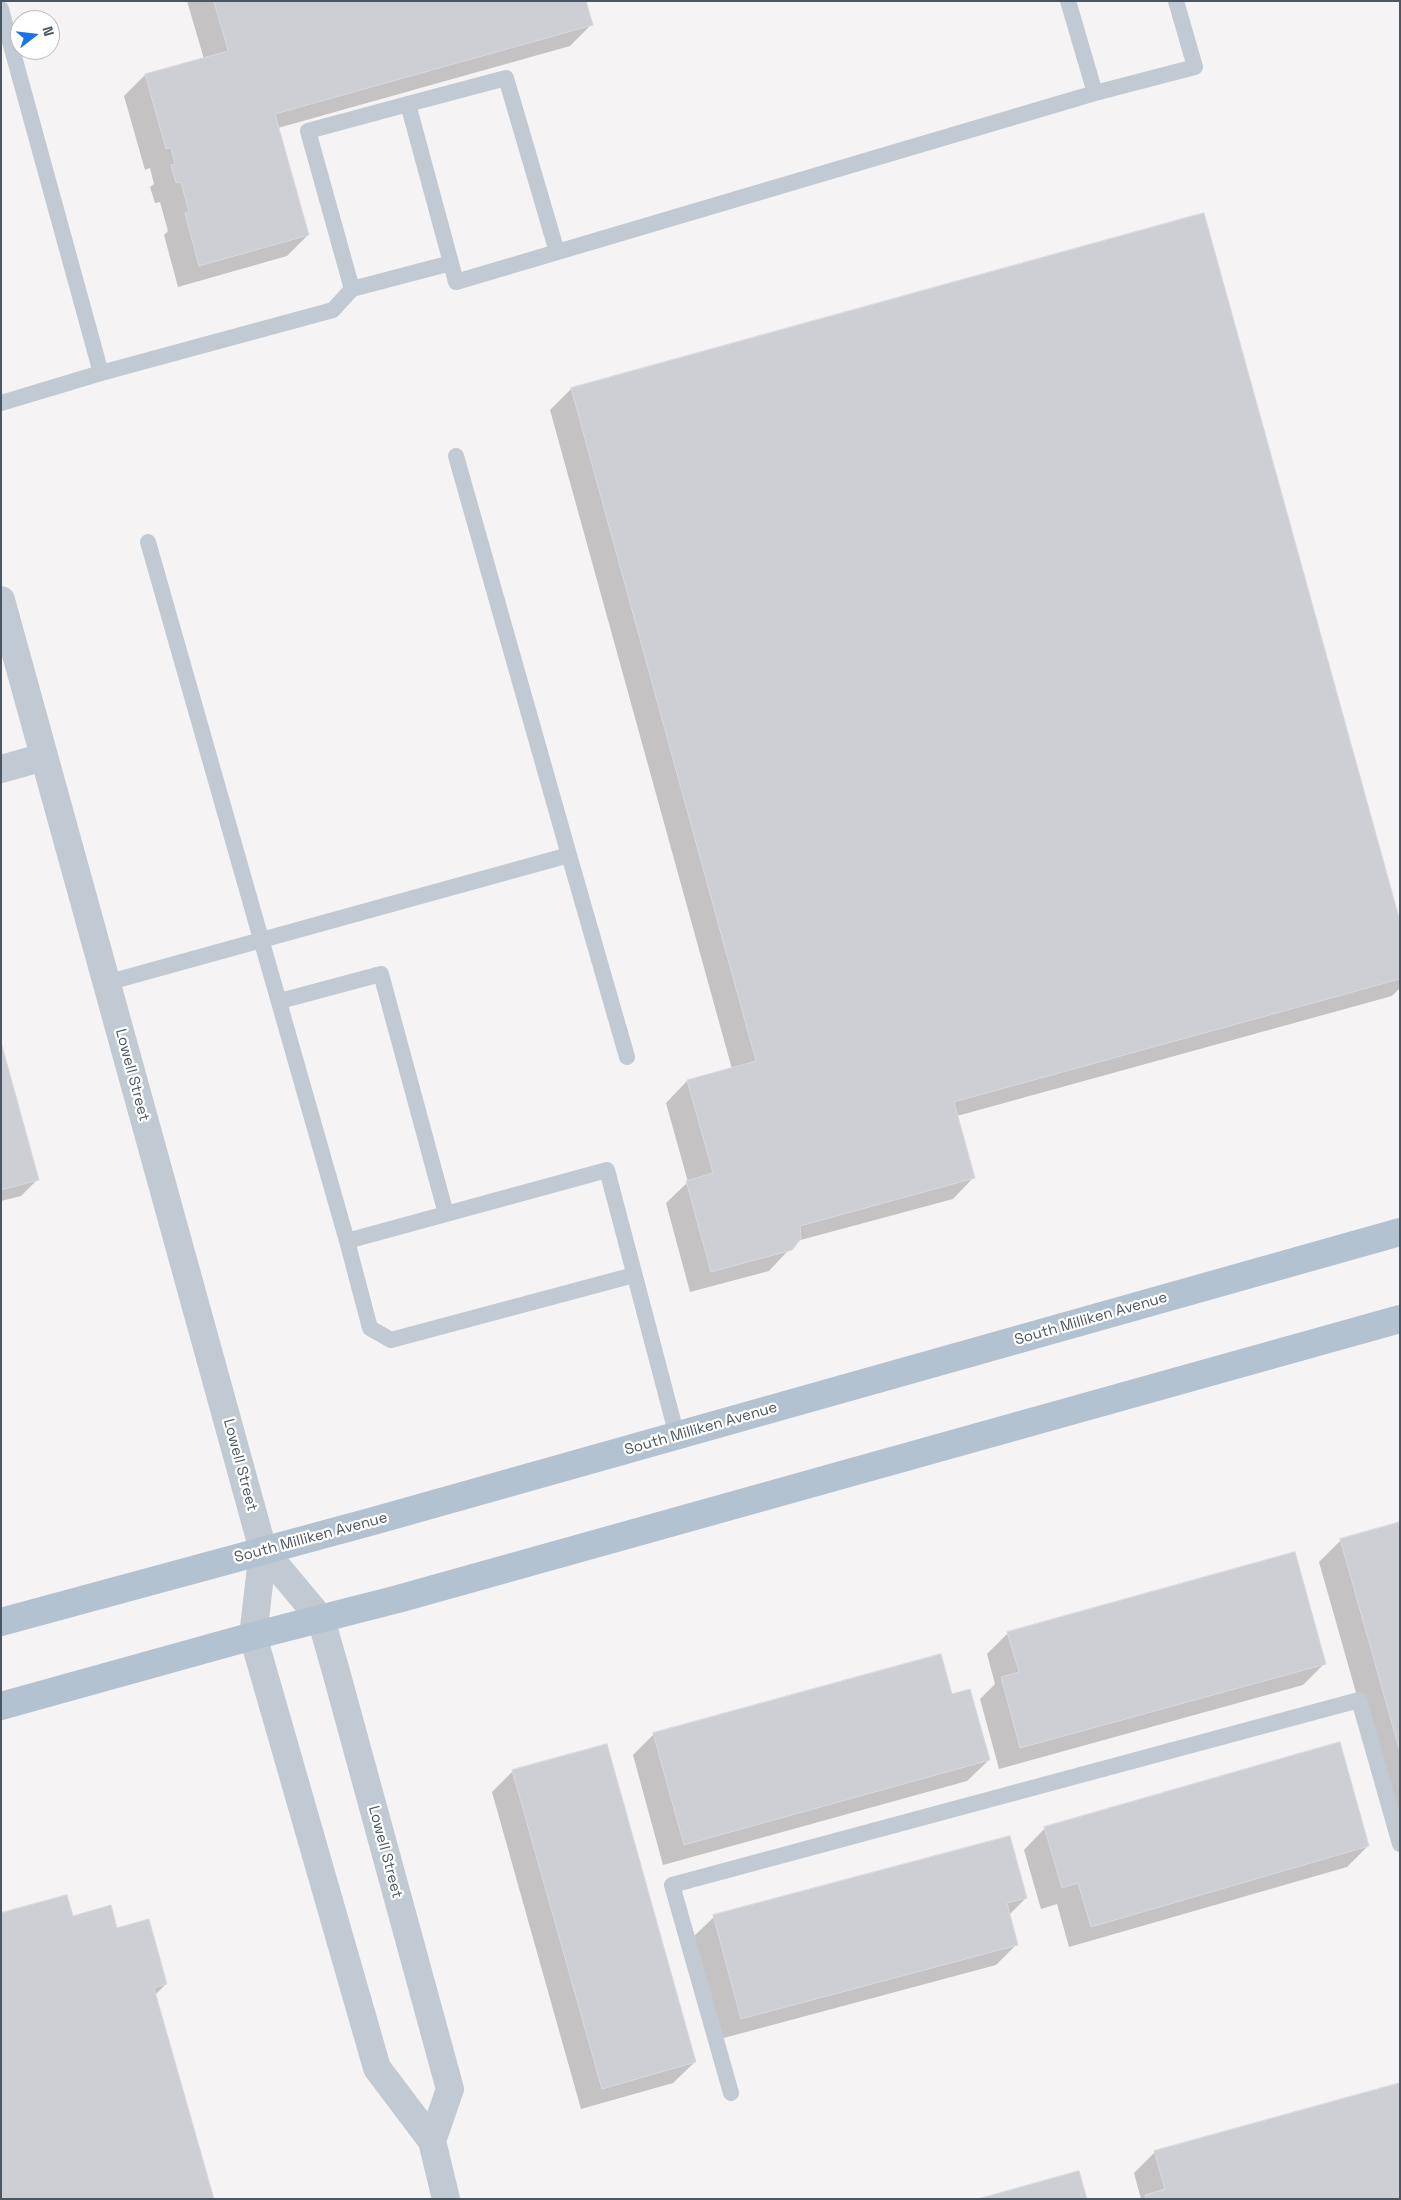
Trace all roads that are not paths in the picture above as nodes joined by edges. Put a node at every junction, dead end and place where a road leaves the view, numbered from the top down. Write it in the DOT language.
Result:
graph roads {
  1 [pos="1068,1"];
  2 [pos="1176,1"];
  3 [pos="1,9"];
  4 [pos="1095,94"];
  5 [pos="408,104"];
  6 [pos="557,252"];
  7 [pos="451,263"];
  8 [pos="352,289"];
  9 [pos="101,373"];
  10 [pos="1,403"];
  11 [pos="456,456"];
  12 [pos="148,542"];
  13 [pos="1,600"];
  14 [pos="44,757"];
  15 [pos="1,769"];
  16 [pos="569,855"];
  17 [pos="262,940"];
  18 [pos="106,983"];
  19 [pos="280,1001"];
  20 [pos="626,1057"];
  21 [pos="446,1214"];
  22 [pos="1400,1232"];
  23 [pos="347,1241"];
  24 [pos="634,1275"];
  25 [pos="1400,1319"];
  26 [pos="677,1436"];
  27 [pos="263,1550"];
  28 [pos="321,1619"];
  29 [pos="1,1622"];
  30 [pos="253,1636"];
  31 [pos="1,1706"];
  32 [pos="1400,1844"];
  33 [pos="731,2093"];
  34 [pos="432,2141"];
  35 [pos="446,2199"];
  1 -- 4 [label="lane"];
  2 -- 4 [label="lane"];
  3 -- 9 [label="lane"];
  4 -- 6 [label="lane"];
  5 -- 6 [label="lane"];
  5 -- 7 [label="lane"];
  5 -- 8 [label="lane"];
  6 -- 7 [label="lane"];
  7 -- 8 [label="lane"];
  8 -- 9 [label="lane"];
  9 -- 10 [label="lane"];
  11 -- 16 [label="lane"];
  12 -- 17 [label="lane"];
  13 -- 14 [label="street, Lowell Street"];
  14 -- 15 [label="street"];
  14 -- 18 [label="street, Lowell Street"];
  16 -- 17 [label="lane"];
  16 -- 20 [label="lane"];
  17 -- 18 [label="lane"];
  17 -- 19 [label="lane"];
  18 -- 27 [label="street, Lowell Street"];
  19 -- 21 [label="lane"];
  19 -- 23 [label="lane"];
  21 -- 23 [label="lane"];
  21 -- 24 [label="lane"];
  22 -- 26 [label="main road, South Milliken Avenue"];
  23 -- 24 [label="lane"];
  24 -- 26 [label="lane"];
  25 -- 28 [label="main road"];
  26 -- 27 [label="main road, South Milliken Avenue"];
  27 -- 28 [label="street, Lowell Street"];
  27 -- 29 [label="main road, South Milliken Avenue"];
  27 -- 30 [label="street, Lowell Street"];
  28 -- 30 [label="main road"];
  28 -- 34 [label="street, Lowell Street"];
  30 -- 31 [label="main road"];
  30 -- 34 [label="street, Lowell Street"];
  32 -- 33 [label="lane"];
  34 -- 35 [label="street, Lowell Street"];
}
